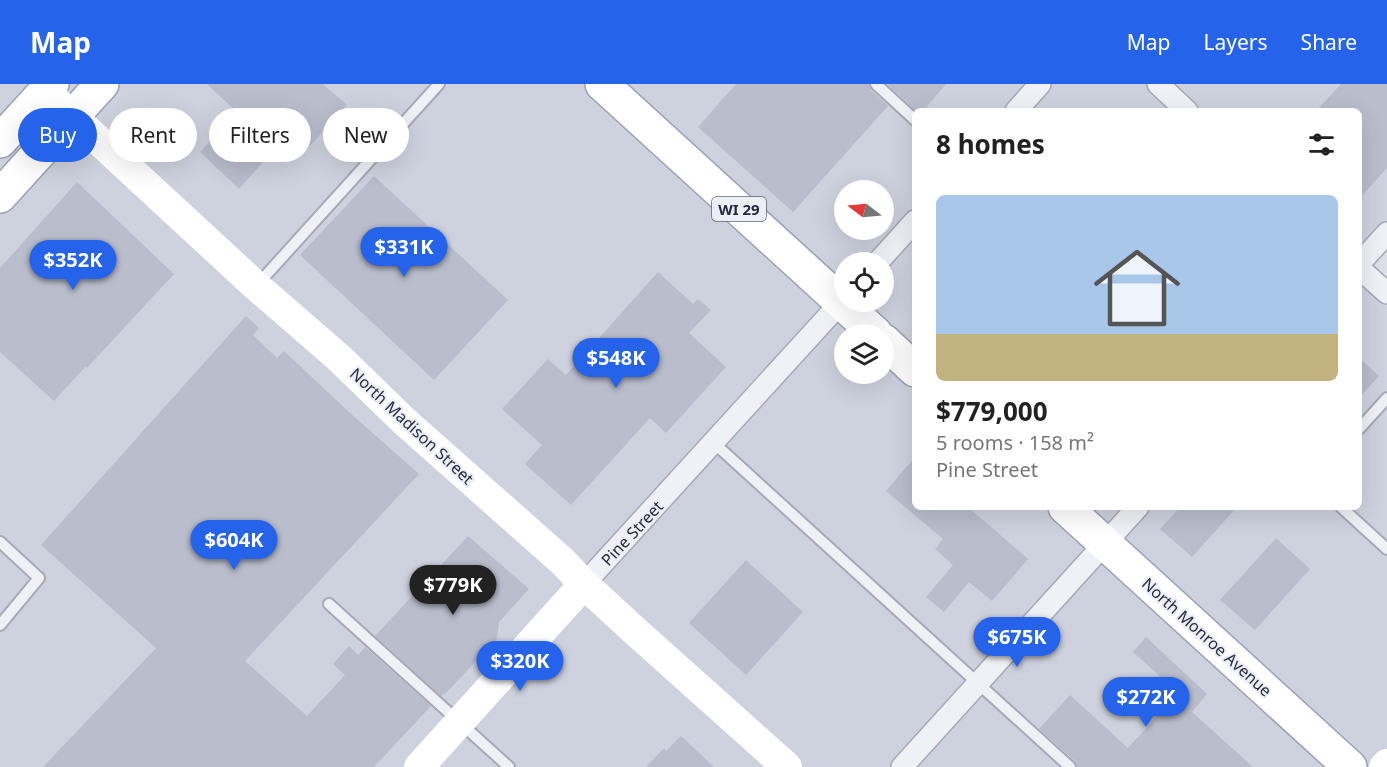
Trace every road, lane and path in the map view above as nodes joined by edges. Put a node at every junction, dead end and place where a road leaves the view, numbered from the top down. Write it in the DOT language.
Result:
graph roads {
  1 [pos="102,84"];
  2 [pos="439,84"];
  3 [pos="602,84"];
  4 [pos="876,84"];
  5 [pos="1040,84"];
  6 [pos="1158,84"];
  7 [pos="45,86"];
  8 [pos="64,108"];
  9 [pos="80,108"];
  10 [pos="1019,108"];
  11 [pos="1184,108"];
  12 [pos="912,117"];
  13 [pos="97,140"];
  14 [pos="0,141"];
  15 [pos="31,162"];
  16 [pos="0,196"];
  17 [pos="912,224"];
  18 [pos="1387,233"];
  19 [pos="887,252"];
  20 [pos="1362,262"];
  21 [pos="1362,269"];
  22 [pos="256,286"];
  23 [pos="834,293"];
  24 [pos="1387,293"];
  25 [pos="834,311"];
  26 [pos="854,312"];
  27 [pos="866,324"];
  28 [pos="894,350"];
  29 [pos="912,367"];
  30 [pos="1387,398"];
  31 [pos="1362,426"];
  32 [pos="714,443"];
  33 [pos="1068,510"];
  34 [pos="1135,510"];
  35 [pos="1344,510"];
  36 [pos="0,542"];
  37 [pos="1105,543"];
  38 [pos="1387,549"];
  39 [pos="584,584"];
  40 [pos="329,604"];
  41 [pos="0,625"];
  42 [pos="978,682"];
  43 [pos="459,722"];
  44 [pos="419,767"];
  45 [pos="509,767"];
  46 [pos="787,767"];
  47 [pos="902,767"];
  48 [pos="1070,767"];
  49 [pos="1350,767"];
  1 -- 9 [label="main road"];
  2 -- 22 [label="lane"];
  3 -- 23 [label="main road, WI 29"];
  4 -- 12 [label="lane"];
  5 -- 10 [label="street"];
  6 -- 11 [label="street"];
  7 -- 8 [label="main road, North Madison Street"];
  7 -- 14 [label="main road"];
  13 -- 22 [label="main road, North Madison Street"];
  15 -- 16 [label="main road"];
  17 -- 19 [label="street"];
  18 -- 20 [label="street"];
  21 -- 24 [label="street"];
  22 -- 39 [label="main road, North Madison Street"];
  25 -- 32 [label="street, Pine Street"];
  26 -- 27 [label="main road, WI 29"];
  28 -- 29 [label="main road"];
  30 -- 31 [label="lane"];
  32 -- 39 [label="street, Pine Street"];
  32 -- 42 [label="lane"];
  33 -- 37 [label="main road, North Monroe Avenue"];
  34 -- 37 [label="street"];
  35 -- 38 [label="lane"];
  36 -- 41 [label="lane"];
  37 -- 42 [label="street"];
  37 -- 49 [label="main road, North Monroe Avenue"];
  39 -- 43 [label="main road, Pine Street"];
  39 -- 46 [label="main road, North Madison Street"];
  40 -- 43 [label="lane"];
  42 -- 47 [label="street"];
  42 -- 48 [label="lane"];
  43 -- 44 [label="main road, Pine Street"];
  43 -- 45 [label="lane"];
}
